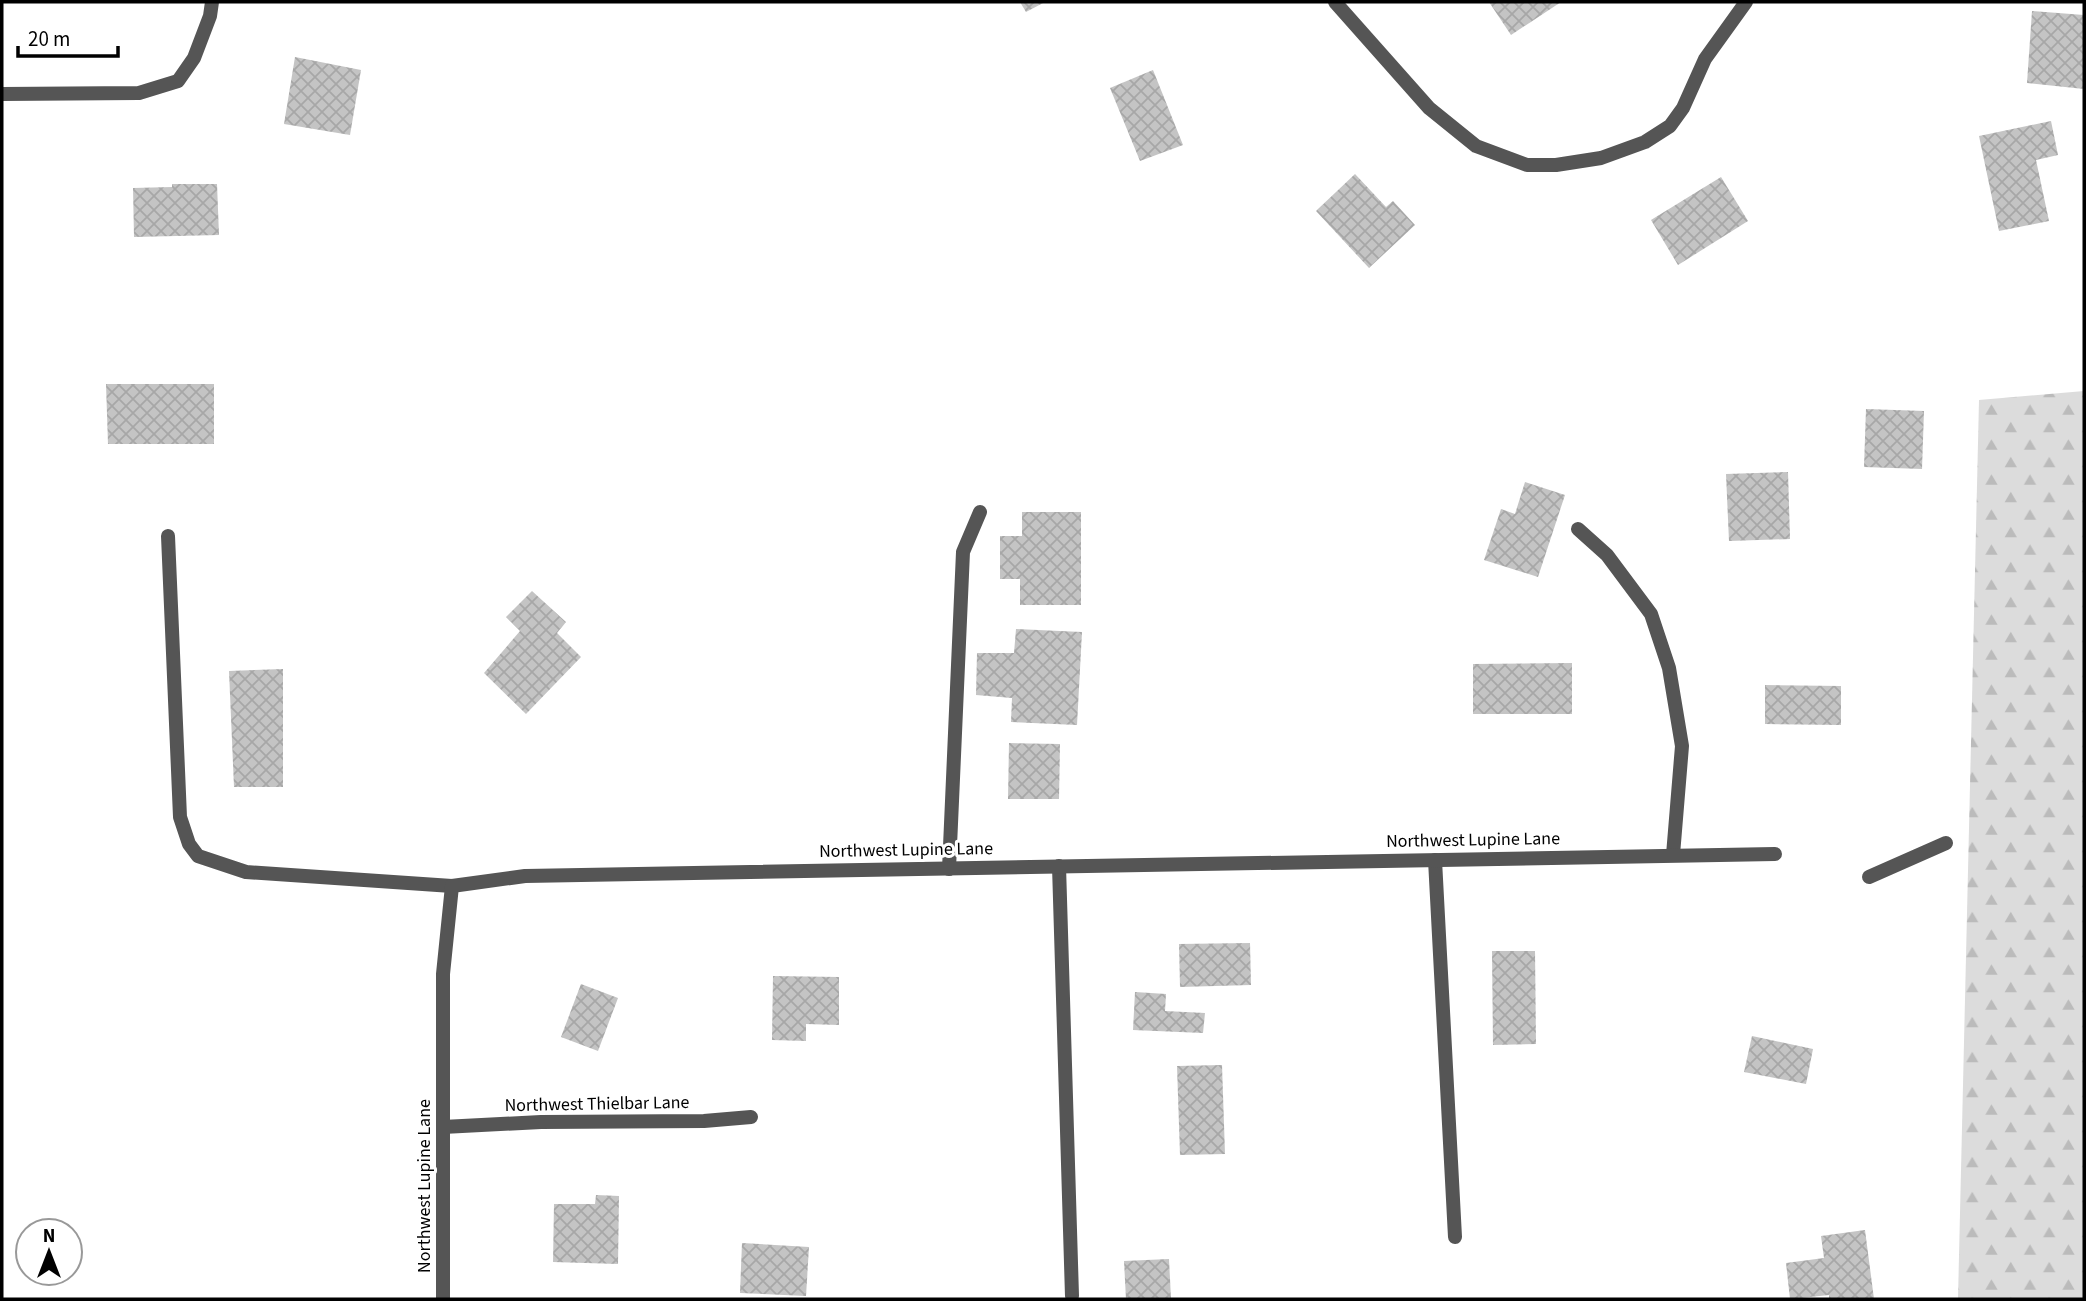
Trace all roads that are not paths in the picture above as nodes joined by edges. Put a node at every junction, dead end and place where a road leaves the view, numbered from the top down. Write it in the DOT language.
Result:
graph roads {
  1 [pos="212,2"];
  2 [pos="1335,2"];
  3 [pos="1746,2"];
  4 [pos="2,94"];
  5 [pos="980,512"];
  6 [pos="1578,529"];
  7 [pos="168,536"];
  8 [pos="1946,844"];
  9 [pos="1775,853"];
  10 [pos="1673,855"];
  11 [pos="1435,860"];
  12 [pos="1059,866"];
  13 [pos="949,869"];
  14 [pos="1869,877"];
  15 [pos="452,886"];
  16 [pos="751,1117"];
  17 [pos="443,1127"];
  18 [pos="1455,1237"];
  19 [pos="1072,1296"];
  20 [pos="443,1299"];
  1 -- 4 [label="street"];
  2 -- 3 [label="street"];
  5 -- 13 [label="street"];
  6 -- 10 [label="street"];
  7 -- 15 [label="street"];
  8 -- 14 [label="street"];
  9 -- 10 [label="street, Northwest Lupine Lane"];
  10 -- 11 [label="street, Northwest Lupine Lane"];
  11 -- 12 [label="street, Northwest Lupine Lane"];
  11 -- 18 [label="street"];
  12 -- 13 [label="street, Northwest Lupine Lane"];
  12 -- 19 [label="street"];
  13 -- 15 [label="street, Northwest Lupine Lane"];
  15 -- 17 [label="street, Northwest Lupine Lane"];
  16 -- 17 [label="street, Northwest Thielbar Lane"];
  17 -- 20 [label="street, Northwest Lupine Lane"];
}
